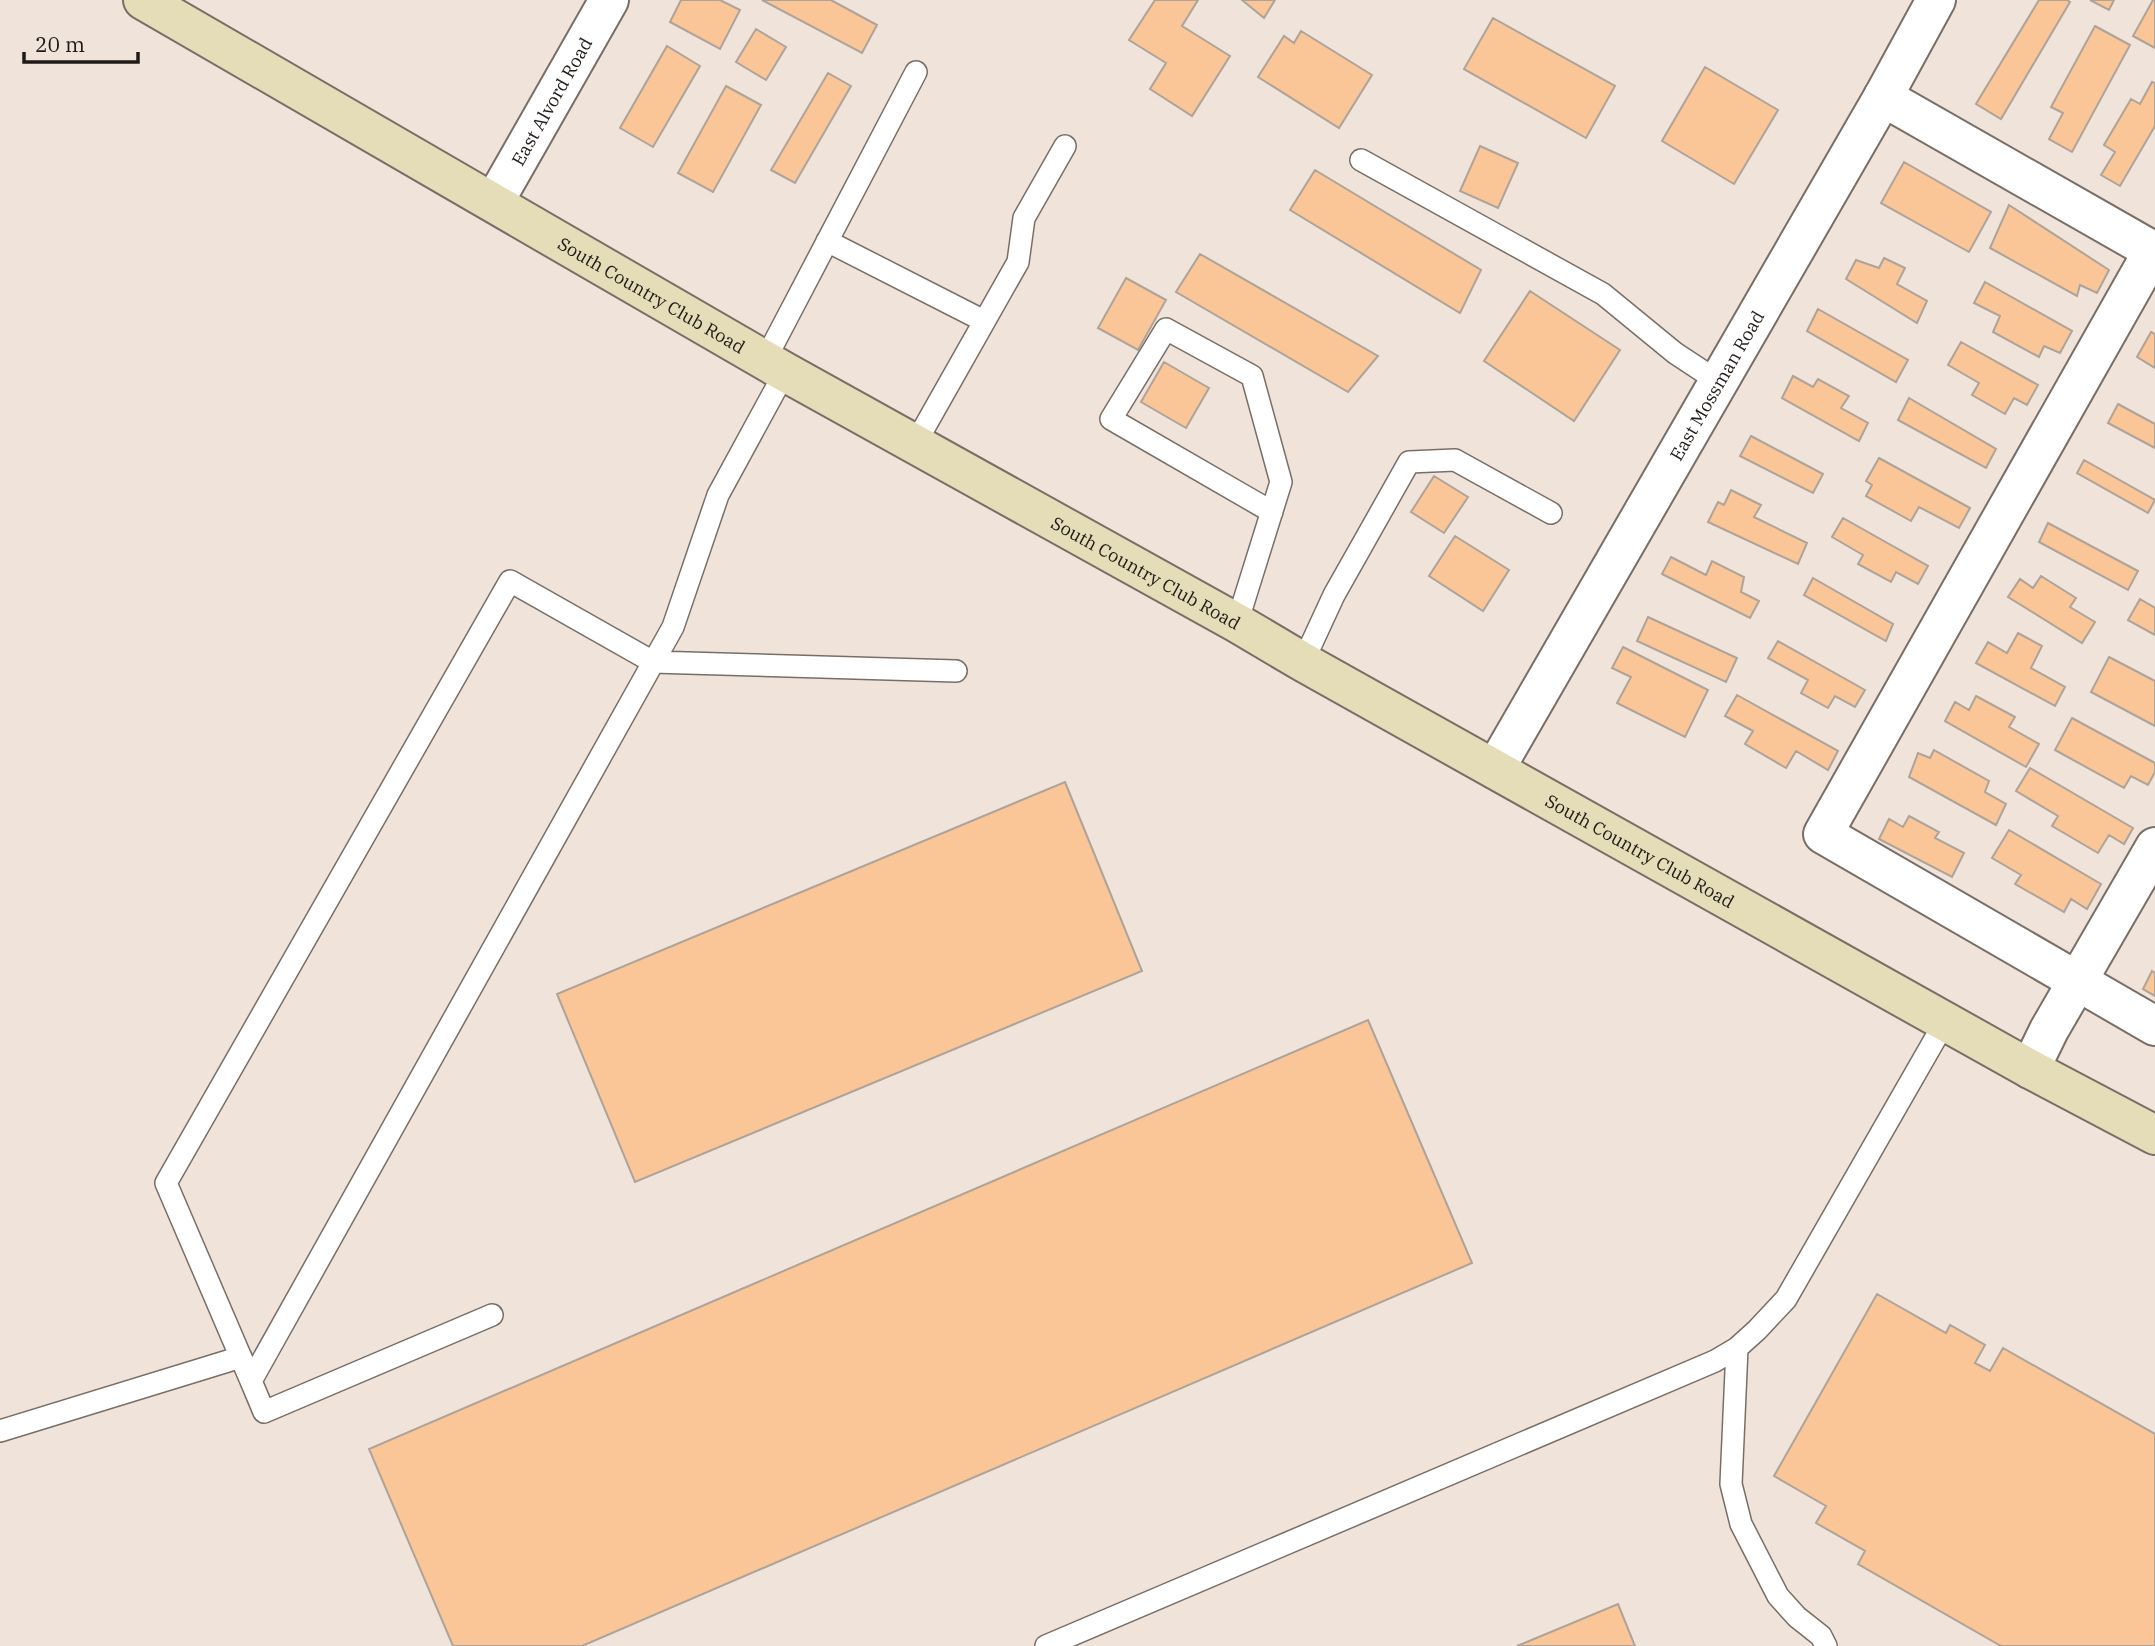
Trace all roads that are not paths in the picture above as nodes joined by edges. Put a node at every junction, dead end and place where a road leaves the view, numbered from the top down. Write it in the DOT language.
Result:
graph roads {
  1 [pos="144,0"];
  2 [pos="609,0"];
  3 [pos="1936,0"];
  4 [pos="916,72"];
  5 [pos="1883,97"];
  6 [pos="1065,146"];
  7 [pos="1361,160"];
  8 [pos="494,202"];
  9 [pos="827,241"];
  10 [pos="2154,252"];
  11 [pos="984,321"];
  12 [pos="775,366"];
  13 [pos="1719,382"];
  14 [pos="915,444"];
  15 [pos="1272,512"];
  16 [pos="1551,513"];
  17 [pos="1237,623"];
  18 [pos="653,662"];
  19 [pos="1303,662"];
  20 [pos="956,671"];
  21 [pos="1495,769"];
  22 [pos="2155,847"];
  23 [pos="2077,982"];
  24 [pos="1946,1020"];
  25 [pos="2155,1026"];
  26 [pos="2029,1069"];
  27 [pos="2155,1135"];
  28 [pos="492,1315"];
  29 [pos="1737,1348"];
  30 [pos="241,1357"];
  31 [pos="251,1381"];
  32 [pos="0,1431"];
  33 [pos="1046,1646"];
  34 [pos="1826,1646"];
  1 -- 8 [label="street, South Country Club Road"];
  2 -- 8 [label="street, East Alvord Road"];
  3 -- 5 [label="street, East Mossman Road"];
  4 -- 9 [label="lane"];
  5 -- 10 [label="street"];
  5 -- 13 [label="street, East Mossman Road"];
  6 -- 11 [label="lane"];
  7 -- 13 [label="lane"];
  8 -- 12 [label="street, South Country Club Road"];
  9 -- 11 [label="lane"];
  9 -- 12 [label="lane"];
  10 -- 23 [label="street"];
  11 -- 14 [label="lane"];
  12 -- 14 [label="street, South Country Club Road"];
  12 -- 18 [label="lane"];
  13 -- 21 [label="street, East Mossman Road"];
  14 -- 17 [label="street, South Country Club Road"];
  15 -- 15 [label="lane"];
  15 -- 17 [label="lane"];
  16 -- 19 [label="lane"];
  17 -- 19 [label="street, South Country Club Road"];
  18 -- 20 [label="lane"];
  18 -- 30 [label="lane"];
  18 -- 31 [label="lane"];
  19 -- 21 [label="street, South Country Club Road"];
  21 -- 24 [label="street, South Country Club Road"];
  22 -- 23 [label="street"];
  23 -- 25 [label="street"];
  23 -- 26 [label="street"];
  24 -- 26 [label="street, South Country Club Road"];
  24 -- 29 [label="lane"];
  26 -- 27 [label="street, South Country Club Road"];
  28 -- 31 [label="lane"];
  29 -- 33 [label="lane"];
  29 -- 34 [label="lane"];
  30 -- 31 [label="lane"];
  30 -- 32 [label="lane"];
}
